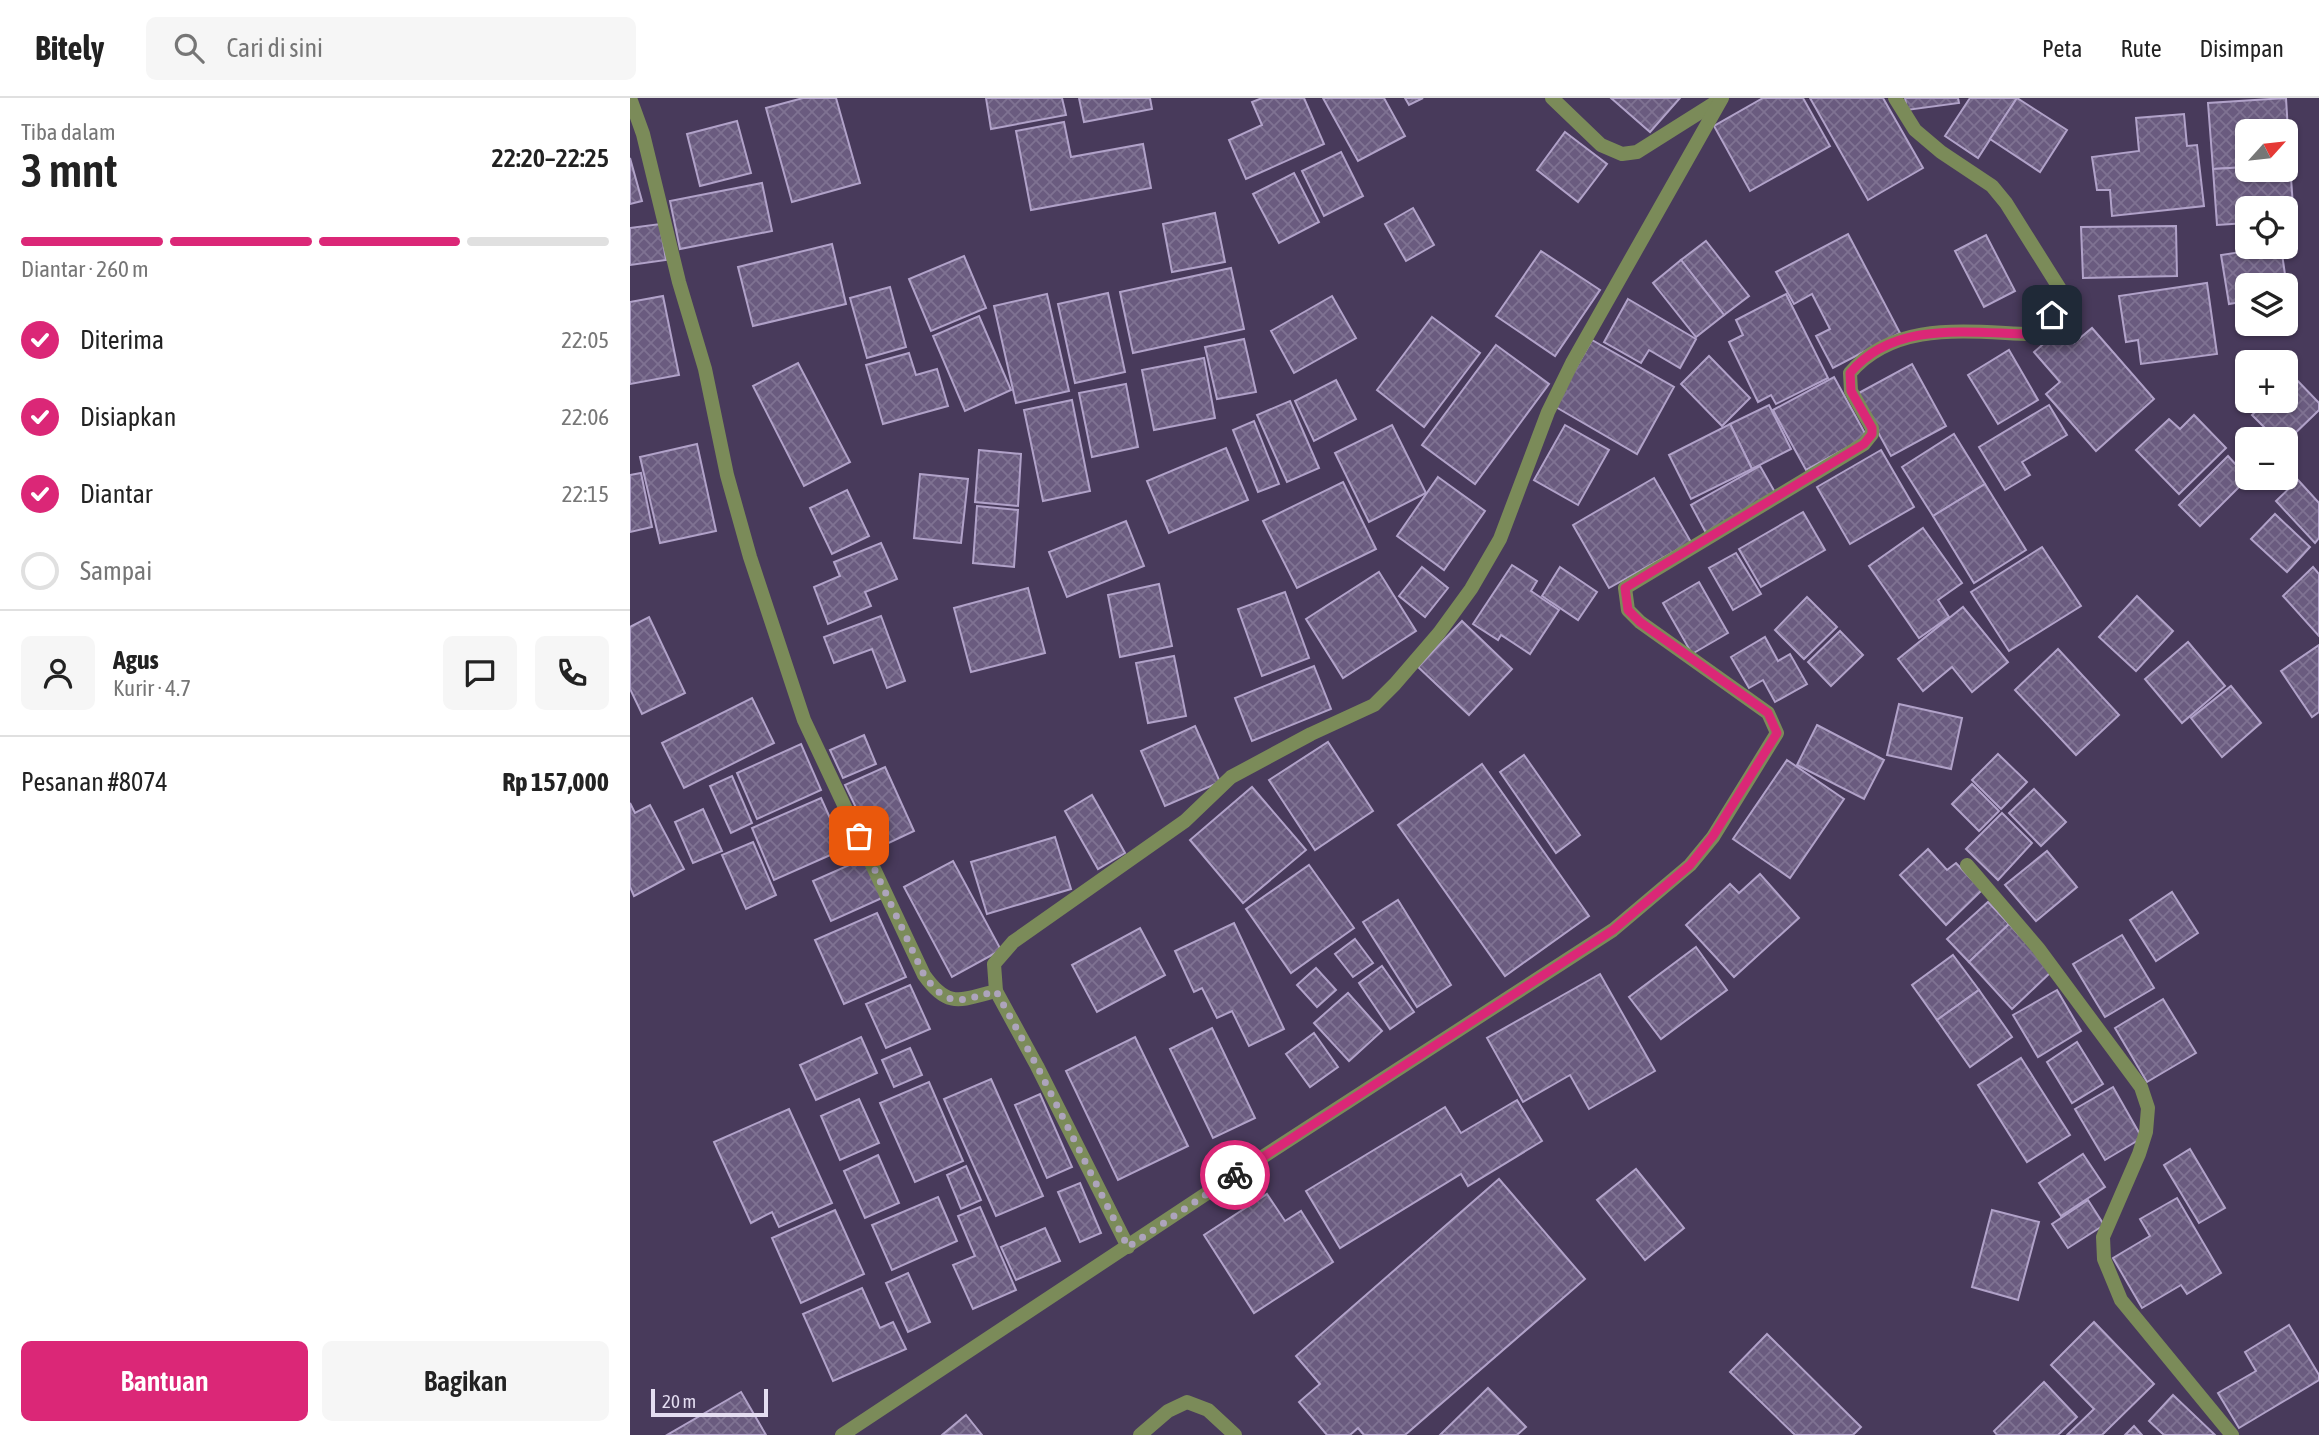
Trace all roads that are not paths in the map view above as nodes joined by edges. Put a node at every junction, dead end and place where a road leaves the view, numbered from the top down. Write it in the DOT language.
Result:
graph roads {
  1 [pos="630,98"];
  2 [pos="1552,98"];
  3 [pos="1722,98"];
  4 [pos="1895,98"];
  5 [pos="1966,864"];
  6 [pos="996,991"];
  7 [pos="1128,1247"];
  8 [pos="842,1435"];
  9 [pos="1140,1435"];
  10 [pos="1236,1435"];
  11 [pos="2232,1435"];
  1 -- 6 [label="street"];
  2 -- 3 [label="street"];
  3 -- 6 [label="street"];
  4 -- 7 [label="street"];
  5 -- 11 [label="street"];
  6 -- 7 [label="street"];
  7 -- 8 [label="street"];
  9 -- 10 [label="street"];
}
